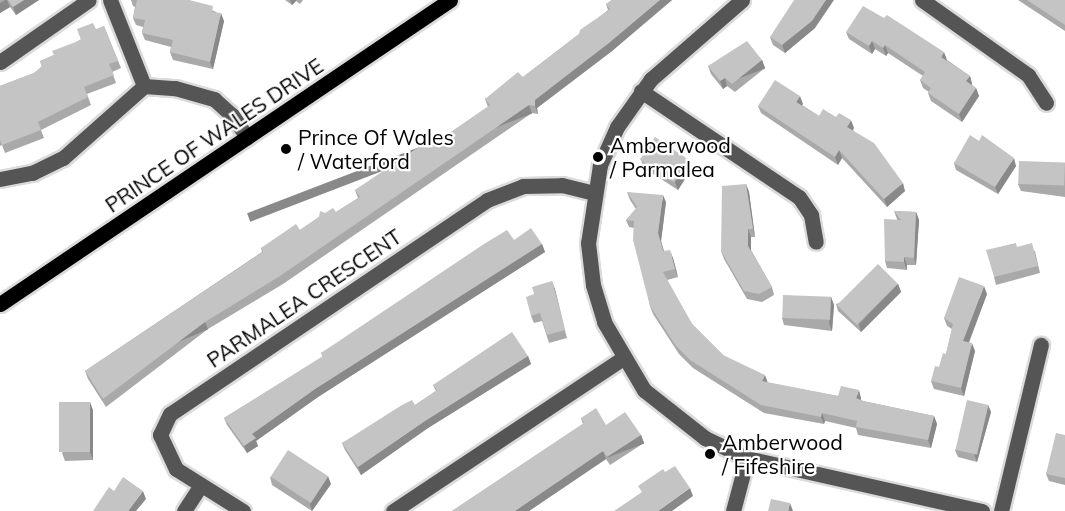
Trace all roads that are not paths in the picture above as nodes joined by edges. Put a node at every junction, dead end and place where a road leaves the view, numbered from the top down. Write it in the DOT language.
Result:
graph roads {
  1 [pos="89,0"];
  2 [pos="110,0"];
  3 [pos="450,0"];
  4 [pos="742,0"];
  5 [pos="922,0"];
  6 [pos="0,62"];
  7 [pos="144,86"];
  8 [pos="641,91"];
  9 [pos="1046,103"];
  10 [pos="247,137"];
  11 [pos="0,179"];
  12 [pos="593,194"];
  13 [pos="816,242"];
  14 [pos="0,304"];
  15 [pos="1041,345"];
  16 [pos="623,358"];
  17 [pos="747,458"];
  18 [pos="201,484"];
  19 [pos="184,511"];
  20 [pos="243,511"];
  21 [pos="393,511"];
  22 [pos="734,511"];
  23 [pos="982,511"];
  24 [pos="1000,511"];
  1 -- 6 [label="street"];
  2 -- 7 [label="street"];
  3 -- 10 [label="main road, PRINCE OF WALES DRIVE"];
  4 -- 8 [label="street"];
  5 -- 9 [label="street"];
  7 -- 10 [label="street"];
  7 -- 11 [label="street"];
  8 -- 12 [label="street"];
  8 -- 13 [label="street"];
  10 -- 14 [label="main road, PRINCE OF WALES DRIVE"];
  12 -- 16 [label="street"];
  12 -- 18 [label="street, PARMALEA CRESCENT"];
  15 -- 24 [label="street"];
  16 -- 17 [label="street"];
  16 -- 21 [label="street"];
  17 -- 22 [label="street"];
  17 -- 23 [label="street"];
  18 -- 19 [label="street"];
  18 -- 20 [label="street, PARMALEA CRESCENT"];
}
